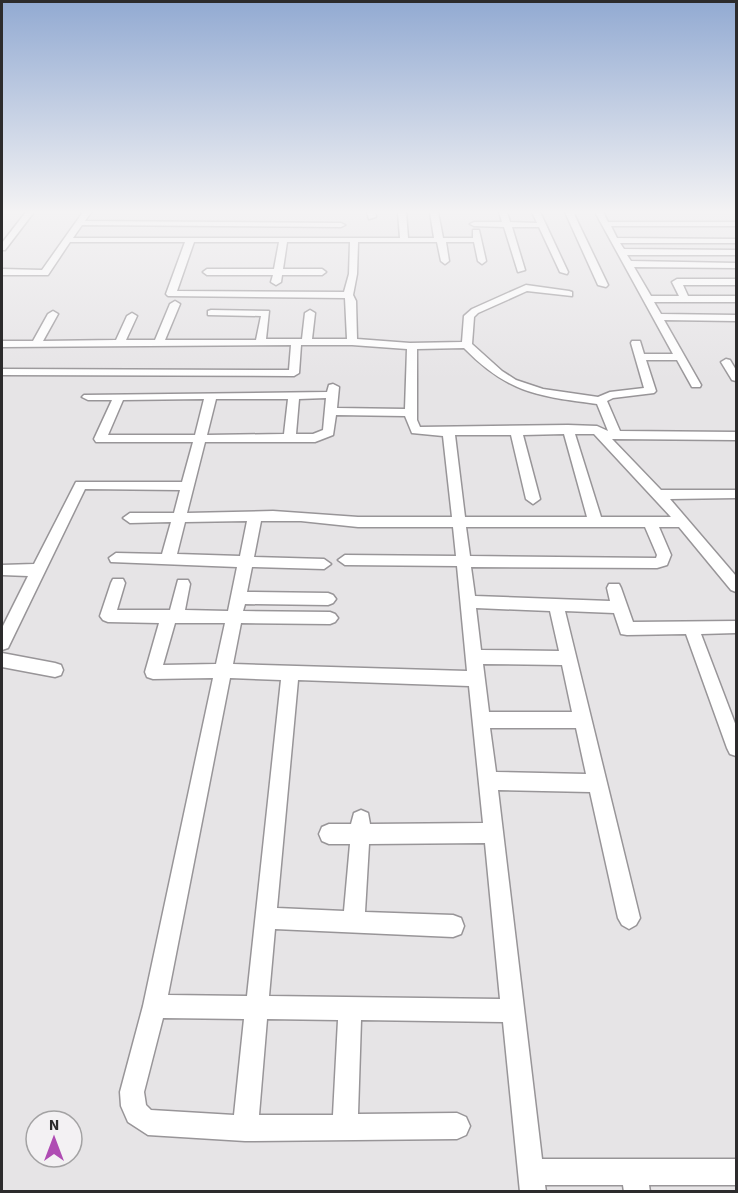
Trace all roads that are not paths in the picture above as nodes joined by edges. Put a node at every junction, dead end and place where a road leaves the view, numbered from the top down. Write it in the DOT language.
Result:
graph roads {
  1 [pos="48,268"];
  2 [pos="180,268"];
  3 [pos="280,268"];
  4 [pos="353,268"];
  5 [pos="562,268"];
  6 [pos="595,268"];
  7 [pos="631,268"];
  8 [pos="671,268"];
  9 [pos="2,272"];
  10 [pos="207,272"];
  11 [pos="279,272"];
  12 [pos="322,272"];
  13 [pos="564,272"];
  14 [pos="680,282"];
  15 [pos="736,282"];
  16 [pos="603,285"];
  17 [pos="273,293"];
  18 [pos="569,294"];
  19 [pos="348,295"];
  20 [pos="648,299"];
  21 [pos="685,299"];
  22 [pos="736,299"];
  23 [pos="175,304"];
  24 [pos="211,313"];
  25 [pos="310,313"];
  26 [pos="53,315"];
  27 [pos="132,316"];
  28 [pos="659,317"];
  29 [pos="736,318"];
  30 [pos="301,342"];
  31 [pos="352,342"];
  32 [pos="120,343"];
  33 [pos="159,343"];
  34 [pos="260,343"];
  35 [pos="636,343"];
  36 [pos="2,344"];
  37 [pos="36,344"];
  38 [pos="467,345"];
  39 [pos="410,346"];
  40 [pos="640,357"];
  41 [pos="681,357"];
  42 [pos="726,362"];
  43 [pos="2,372"];
  44 [pos="736,378"];
  45 [pos="696,385"];
  46 [pos="294,395"];
  47 [pos="118,396"];
  48 [pos="211,396"];
  49 [pos="88,397"];
  50 [pos="600,401"];
  51 [pos="331,411"];
  52 [pos="412,413"];
  53 [pos="568,429"];
  54 [pos="516,430"];
  55 [pos="450,432"];
  56 [pos="609,435"];
  57 [pos="736,436"];
  58 [pos="200,438"];
  59 [pos="290,438"];
  60 [pos="188,486"];
  61 [pos="736,494"];
  62 [pos="657,495"];
  63 [pos="533,499"];
  64 [pos="255,517"];
  65 [pos="130,518"];
  66 [pos="179,519"];
  67 [pos="459,520"];
  68 [pos="595,521"];
  69 [pos="650,522"];
  70 [pos="683,522"];
  71 [pos="116,558"];
  72 [pos="168,560"];
  73 [pos="345,560"];
  74 [pos="246,561"];
  75 [pos="464,561"];
  76 [pos="324,564"];
  77 [pos="2,570"];
  78 [pos="37,570"];
  79 [pos="118,583"];
  80 [pos="183,584"];
  81 [pos="736,586"];
  82 [pos="614,588"];
  83 [pos="328,599"];
  84 [pos="468,602"];
  85 [pos="556,605"];
  86 [pos="237,607"];
  87 [pos="620,607"];
  88 [pos="172,616"];
  89 [pos="330,618"];
  90 [pos="736,627"];
  91 [pos="691,628"];
  92 [pos="2,643"];
  93 [pos="475,657"];
  94 [pos="568,658"];
  95 [pos="2,660"];
  96 [pos="55,670"];
  97 [pos="223,671"];
  98 [pos="290,674"];
  99 [pos="477,679"];
  100 [pos="482,720"];
  101 [pos="583,720"];
  102 [pos="736,748"];
  103 [pos="488,781"];
  104 [pos="598,783"];
  105 [pos="360,827"];
  106 [pos="494,833"];
  107 [pos="329,834"];
  108 [pos="266,918"];
  109 [pos="629,918"];
  110 [pos="354,922"];
  111 [pos="453,926"];
  112 [pos="154,1006"];
  113 [pos="257,1006"];
  114 [pos="350,1008"];
  115 [pos="513,1011"];
  116 [pos="457,1126"];
  117 [pos="345,1127"];
  118 [pos="245,1128"];
  119 [pos="736,1172"];
  120 [pos="531,1182"];
  121 [pos="636,1182"];
  1 -- 9 [label="street"];
  2 -- 17 [label="street"];
  3 -- 11 [label="street"];
  4 -- 19 [label="street"];
  5 -- 13 [label="street"];
  6 -- 16 [label="street"];
  7 -- 20 [label="street"];
  8 -- 14 [label="street"];
  10 -- 11 [label="street"];
  11 -- 12 [label="street"];
  11 -- 17 [label="street"];
  14 -- 15 [label="street"];
  14 -- 21 [label="street"];
  17 -- 19 [label="street"];
  18 -- 38 [label="street"];
  19 -- 31 [label="street"];
  20 -- 21 [label="street"];
  20 -- 28 [label="street"];
  21 -- 22 [label="street"];
  23 -- 33 [label="street"];
  24 -- 34 [label="street"];
  25 -- 30 [label="street"];
  26 -- 37 [label="street"];
  27 -- 32 [label="street"];
  28 -- 29 [label="street"];
  28 -- 41 [label="street"];
  30 -- 31 [label="street"];
  30 -- 34 [label="street"];
  30 -- 43 [label="street"];
  31 -- 39 [label="street"];
  32 -- 33 [label="street"];
  32 -- 37 [label="street"];
  33 -- 34 [label="street"];
  35 -- 40 [label="street"];
  36 -- 37 [label="street"];
  38 -- 39 [label="street"];
  38 -- 50 [label="street"];
  39 -- 52 [label="street"];
  40 -- 41 [label="street"];
  40 -- 50 [label="street"];
  41 -- 45 [label="street"];
  42 -- 44 [label="street"];
  46 -- 48 [label="street"];
  46 -- 51 [label="street"];
  46 -- 59 [label="street"];
  47 -- 48 [label="street"];
  47 -- 49 [label="street"];
  47 -- 58 [label="street"];
  48 -- 58 [label="street"];
  50 -- 56 [label="street"];
  51 -- 52 [label="street"];
  51 -- 59 [label="street"];
  52 -- 55 [label="street"];
  53 -- 54 [label="street"];
  53 -- 56 [label="street"];
  53 -- 68 [label="street"];
  54 -- 55 [label="street"];
  54 -- 63 [label="street"];
  55 -- 67 [label="street"];
  56 -- 57 [label="street"];
  56 -- 62 [label="street"];
  58 -- 59 [label="street"];
  58 -- 60 [label="street"];
  60 -- 66 [label="street"];
  60 -- 78 [label="street"];
  61 -- 62 [label="street"];
  62 -- 70 [label="street"];
  64 -- 66 [label="street"];
  64 -- 67 [label="street"];
  64 -- 74 [label="street"];
  65 -- 66 [label="street"];
  66 -- 72 [label="street"];
  67 -- 68 [label="street"];
  67 -- 75 [label="street"];
  68 -- 69 [label="street"];
  69 -- 70 [label="street"];
  69 -- 75 [label="street"];
  70 -- 81 [label="street"];
  71 -- 72 [label="street"];
  72 -- 74 [label="street"];
  73 -- 75 [label="street"];
  74 -- 76 [label="street"];
  74 -- 86 [label="street"];
  75 -- 84 [label="street"];
  77 -- 78 [label="street"];
  78 -- 92 [label="street"];
  79 -- 88 [label="street"];
  80 -- 88 [label="street"];
  82 -- 87 [label="street"];
  83 -- 86 [label="street"];
  84 -- 85 [label="street"];
  84 -- 93 [label="street"];
  85 -- 87 [label="street"];
  85 -- 94 [label="street"];
  86 -- 88 [label="street"];
  86 -- 89 [label="street"];
  86 -- 97 [label="street"];
  87 -- 91 [label="street"];
  88 -- 97 [label="street"];
  90 -- 91 [label="street"];
  91 -- 102 [label="street"];
  93 -- 94 [label="street"];
  93 -- 99 [label="street"];
  94 -- 101 [label="street"];
  95 -- 96 [label="street"];
  97 -- 98 [label="street"];
  97 -- 112 [label="street"];
  98 -- 99 [label="street"];
  98 -- 108 [label="street"];
  99 -- 100 [label="street"];
  100 -- 101 [label="street"];
  100 -- 103 [label="street"];
  101 -- 104 [label="street"];
  103 -- 104 [label="street"];
  103 -- 106 [label="street"];
  104 -- 109 [label="street"];
  105 -- 106 [label="street"];
  105 -- 107 [label="street"];
  105 -- 110 [label="street"];
  106 -- 115 [label="street"];
  108 -- 110 [label="street"];
  108 -- 113 [label="street"];
  110 -- 111 [label="street"];
  112 -- 113 [label="street"];
  112 -- 118 [label="street"];
  113 -- 114 [label="street"];
  113 -- 118 [label="street"];
  114 -- 115 [label="street"];
  114 -- 117 [label="street"];
  115 -- 120 [label="street"];
  116 -- 117 [label="street"];
  117 -- 118 [label="street"];
  119 -- 121 [label="street"];
  120 -- 121 [label="street"];
}
